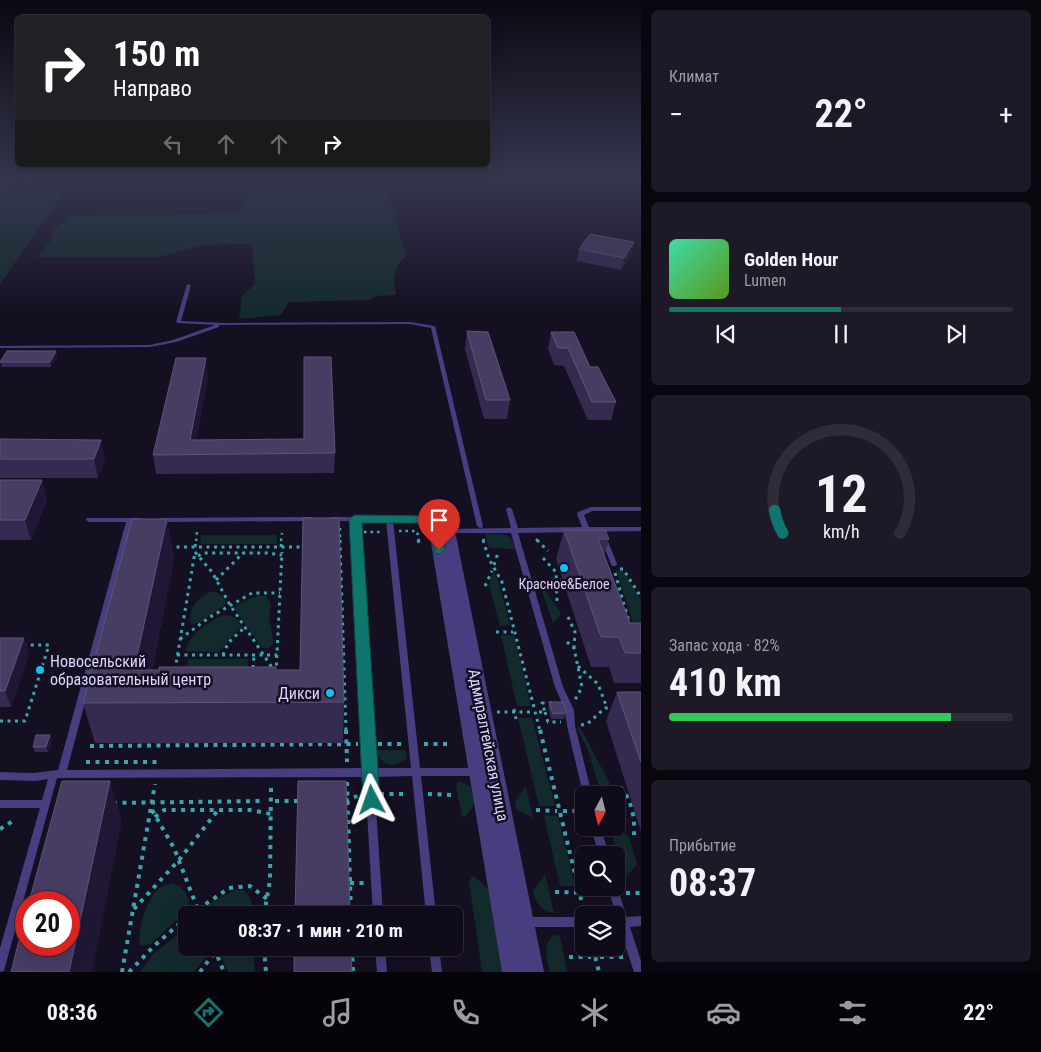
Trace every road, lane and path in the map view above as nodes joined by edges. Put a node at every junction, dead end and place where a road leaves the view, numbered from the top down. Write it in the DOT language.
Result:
graph roads {
  1 [pos="189,285"];
  2 [pos="223,324"];
  3 [pos="0,347"];
  4 [pos="509,509"];
  5 [pos="641,509"];
  6 [pos="313,519"];
  7 [pos="323,519"];
  8 [pos="355,519"];
  9 [pos="389,519"];
  10 [pos="89,520"];
  11 [pos="130,520"];
  12 [pos="147,520"];
  13 [pos="156,520"];
  14 [pos="480,526"];
  15 [pos="439,527"];
  16 [pos="586,529"];
  17 [pos="641,529"];
  18 [pos="515,530"];
  19 [pos="398,531"];
  20 [pos="197,532"];
  21 [pos="362,532"];
  22 [pos="384,532"];
  23 [pos="282,533"];
  24 [pos="340,533"];
  25 [pos="602,533"];
  26 [pos="534,534"];
  27 [pos="419,543"];
  28 [pos="484,544"];
  29 [pos="281,546"];
  30 [pos="161,547"];
  31 [pos="195,547"];
  32 [pos="311,547"];
  33 [pos="548,551"];
  34 [pos="243,553"];
  35 [pos="498,553"];
  36 [pos="198,556"];
  37 [pos="543,558"];
  38 [pos="614,564"];
  39 [pos="494,565"];
  40 [pos="492,571"];
  41 [pos="216,580"];
  42 [pos="485,586"];
  43 [pos="280,593"];
  44 [pos="641,597"];
  45 [pos="557,601"];
  46 [pos="230,605"];
  47 [pos="568,618"];
  48 [pos="245,627"];
  49 [pos="631,630"];
  50 [pos="496,632"];
  51 [pos="513,632"];
  52 [pos="180,639"];
  53 [pos="567,642"];
  54 [pos="20,646"];
  55 [pos="574,648"];
  56 [pos="177,655"];
  57 [pos="222,655"];
  58 [pos="254,655"];
  59 [pos="264,655"];
  60 [pos="277,655"];
  61 [pos="578,666"];
  62 [pos="252,671"];
  63 [pos="276,673"];
  64 [pos="173,679"];
  65 [pos="276,680"];
  66 [pos="574,702"];
  67 [pos="561,703"];
  68 [pos="607,708"];
  69 [pos="624,708"];
  70 [pos="514,710"];
  71 [pos="490,712"];
  72 [pos="532,712"];
  73 [pos="539,712"];
  74 [pos="545,712"];
  75 [pos="516,719"];
  76 [pos="0,721"];
  77 [pos="566,722"];
  78 [pos="576,726"];
  79 [pos="360,744"];
  80 [pos="377,744"];
  81 [pos="404,744"];
  82 [pos="421,744"];
  83 [pos="447,744"];
  84 [pos="346,745"];
  85 [pos="90,746"];
  86 [pos="347,765"];
  87 [pos="416,772"];
  88 [pos="486,772"];
  89 [pos="370,773"];
  90 [pos="58,774"];
  91 [pos="157,774"];
  92 [pos="271,774"];
  93 [pos="0,776"];
  94 [pos="347,782"];
  95 [pos="585,786"];
  96 [pos="625,791"];
  97 [pos="418,794"];
  98 [pos="454,795"];
  99 [pos="262,801"];
  100 [pos="275,801"];
  101 [pos="302,801"];
  102 [pos="338,801"];
  103 [pos="347,801"];
  104 [pos="109,803"];
  105 [pos="152,803"];
  106 [pos="0,804"];
  107 [pos="45,804"];
  108 [pos="151,809"];
  109 [pos="218,810"];
  110 [pos="536,810"];
  111 [pos="557,810"];
  112 [pos="563,811"];
  113 [pos="575,811"];
  114 [pos="271,814"];
  115 [pos="156,817"];
  116 [pos="16,819"];
  117 [pos="0,829"];
  118 [pos="634,835"];
  119 [pos="180,860"];
  120 [pos="575,872"];
  121 [pos="350,883"];
  122 [pos="363,883"];
  123 [pos="555,892"];
  124 [pos="575,892"];
  125 [pos="625,892"];
  126 [pos="641,893"];
  127 [pos="267,899"];
  128 [pos="196,906"];
  129 [pos="202,906"];
  130 [pos="266,906"];
  131 [pos="351,906"];
  132 [pos="377,906"];
  133 [pos="430,906"];
  134 [pos="133,910"];
  135 [pos="575,918"];
  136 [pos="641,921"];
  137 [pos="514,922"];
  138 [pos="625,922"];
  139 [pos="178,925"];
  140 [pos="625,934"];
  141 [pos="211,956"];
  142 [pos="217,956"];
  143 [pos="265,956"];
  144 [pos="352,956"];
  145 [pos="381,956"];
  146 [pos="435,956"];
  147 [pos="595,956"];
  148 [pos="569,957"];
  149 [pos="591,957"];
  150 [pos="600,957"];
  151 [pos="627,957"];
  152 [pos="0,967"];
  153 [pos="122,972"];
  154 [pos="129,972"];
  155 [pos="200,972"];
  156 [pos="224,972"];
  157 [pos="266,972"];
  158 [pos="353,972"];
  159 [pos="382,972"];
  160 [pos="437,972"];
  161 [pos="513,972"];
  162 [pos="533,972"];
  163 [pos="599,972"];
  164 [pos="640,972"];
  1 -- 2 [label="lane"];
  2 -- 3 [label="lane"];
  2 -- 14 [label="lane"];
  4 -- 18 [label="lane"];
  5 -- 16 [label="lane"];
  6 -- 13 [label="lane"];
  7 -- 8 [label="lane"];
  8 -- 9 [label="lane"];
  8 -- 89 [label="lane"];
  9 -- 15 [label="lane"];
  9 -- 87 [label="lane"];
  10 -- 11 [label="lane"];
  11 -- 12 [label="lane"];
  11 -- 90 [label="lane"];
  15 -- 18 [label="lane"];
  15 -- 88 [label="street, Адмиралтейская улица"];
  16 -- 17 [label="lane"];
  16 -- 18 [label="lane"];
  18 -- 95 [label="lane"];
  19 -- 27 [label="path"];
  20 -- 31 [label="path"];
  21 -- 22 [label="path"];
  23 -- 29 [label="path"];
  24 -- 84 [label="path"];
  25 -- 38 [label="lane"];
  26 -- 33 [label="path"];
  28 -- 120 [label="path"];
  29 -- 31 [label="path"];
  29 -- 32 [label="path"];
  30 -- 31 [label="path"];
  34 -- 36 [label="path"];
  34 -- 41 [label="path"];
  34 -- 43 [label="path"];
  35 -- 39 [label="path"];
  36 -- 41 [label="path"];
  36 -- 52 [label="path"];
  37 -- 45 [label="path"];
  40 -- 42 [label="path"];
  41 -- 46 [label="path"];
  43 -- 46 [label="path"];
  43 -- 60 [label="path"];
  44 -- 49 [label="path"];
  46 -- 48 [label="path"];
  46 -- 52 [label="path"];
  47 -- 55 [label="path"];
  48 -- 57 [label="path"];
  48 -- 59 [label="path"];
  50 -- 51 [label="path"];
  52 -- 56 [label="path"];
  53 -- 55 [label="path"];
  54 -- 76 [label="path"];
  55 -- 61 [label="path"];
  56 -- 57 [label="path"];
  56 -- 64 [label="path"];
  57 -- 58 [label="path"];
  58 -- 59 [label="path"];
  58 -- 62 [label="path"];
  59 -- 60 [label="path"];
  59 -- 63 [label="path"];
  60 -- 63 [label="path"];
  61 -- 66 [label="path"];
  61 -- 68 [label="path"];
  63 -- 65 [label="path"];
  67 -- 74 [label="path"];
  68 -- 69 [label="path"];
  68 -- 78 [label="path"];
  70 -- 71 [label="path"];
  70 -- 72 [label="path"];
  70 -- 75 [label="path"];
  73 -- 74 [label="path"];
  74 -- 77 [label="path"];
  79 -- 84 [label="path"];
  80 -- 81 [label="path"];
  82 -- 83 [label="path"];
  84 -- 85 [label="path"];
  84 -- 86 [label="path"];
  87 -- 88 [label="lane"];
  87 -- 89 [label="lane"];
  87 -- 97 [label="lane"];
  88 -- 137 [label="street, Адмиралтейская улица"];
  89 -- 92 [label="lane"];
  89 -- 132 [label="lane"];
  90 -- 91 [label="lane"];
  90 -- 93 [label="lane"];
  90 -- 107 [label="lane"];
  91 -- 92 [label="lane"];
  91 -- 105 [label="path"];
  92 -- 114 [label="path"];
  94 -- 103 [label="path"];
  96 -- 118 [label="path"];
  97 -- 98 [label="path"];
  97 -- 133 [label="lane"];
  99 -- 105 [label="path"];
  100 -- 101 [label="path"];
  102 -- 103 [label="path"];
  103 -- 121 [label="path"];
  104 -- 105 [label="path"];
  105 -- 108 [label="path"];
  106 -- 107 [label="lane"];
  107 -- 152 [label="lane"];
  108 -- 115 [label="path"];
  108 -- 134 [label="path"];
  109 -- 114 [label="path"];
  109 -- 115 [label="path"];
  109 -- 119 [label="path"];
  110 -- 111 [label="path"];
  112 -- 113 [label="path"];
  114 -- 127 [label="path"];
  115 -- 119 [label="path"];
  116 -- 117 [label="path"];
  119 -- 128 [label="path"];
  119 -- 134 [label="path"];
  121 -- 122 [label="path"];
  121 -- 131 [label="path"];
  123 -- 124 [label="path"];
  125 -- 126 [label="path"];
  127 -- 129 [label="path"];
  127 -- 130 [label="path"];
  134 -- 153 [label="path"];
  135 -- 137 [label="lane"];
  136 -- 138 [label="lane"];
  137 -- 161 [label="street, Адмиралтейская улица"];
  137 -- 162 [label="street, Адмиралтейская улица"];
  139 -- 154 [label="path"];
  140 -- 164 [label="lane"];
  141 -- 155 [label="path"];
  142 -- 156 [label="path"];
  143 -- 157 [label="path"];
  144 -- 158 [label="path"];
  145 -- 159 [label="lane"];
  146 -- 160 [label="lane"];
  147 -- 163 [label="path"];
  148 -- 149 [label="path"];
  150 -- 151 [label="path"];
}
